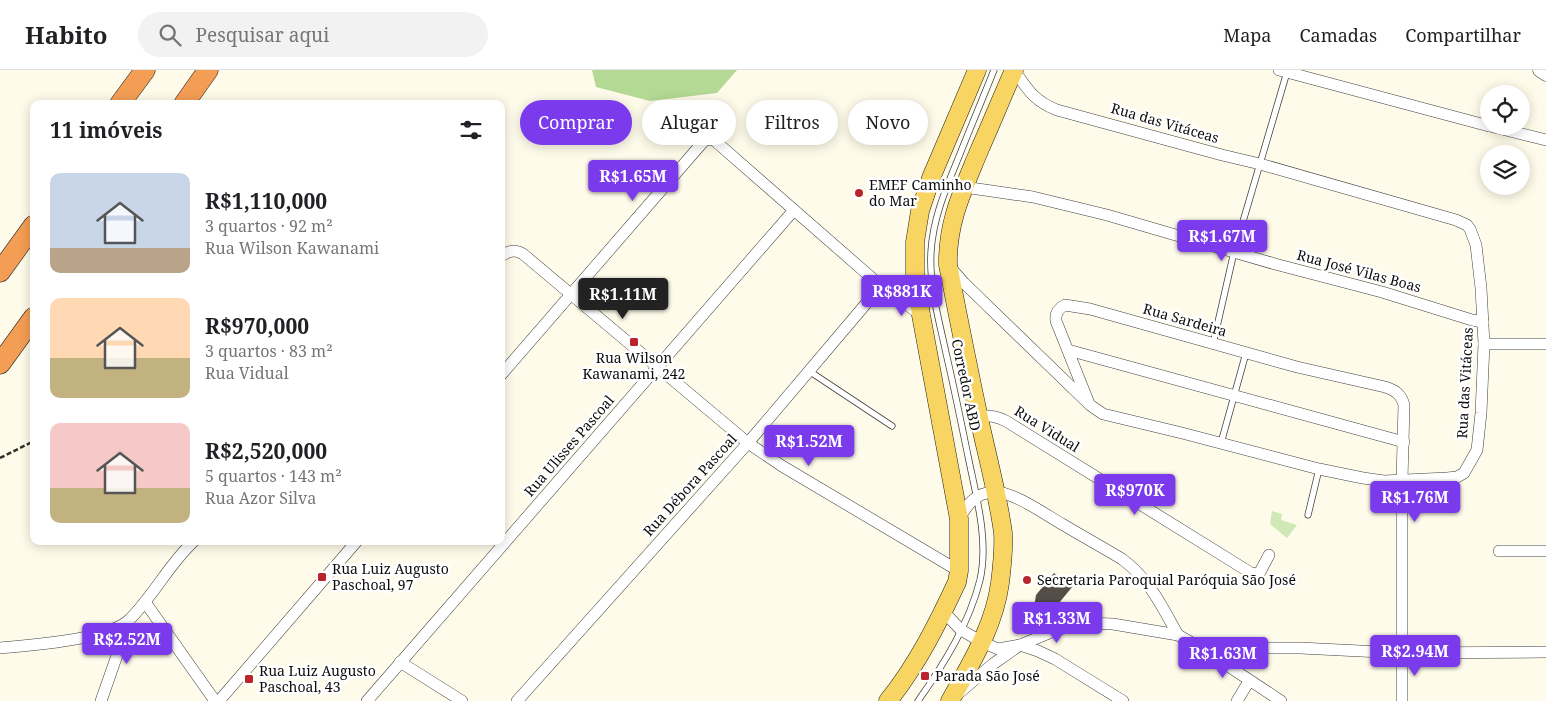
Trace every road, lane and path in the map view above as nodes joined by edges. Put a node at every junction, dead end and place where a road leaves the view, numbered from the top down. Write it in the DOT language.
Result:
graph roads {
  1 [pos="144,70"];
  2 [pos="208,70"];
  3 [pos="978,70"];
  4 [pos="994,70"];
  5 [pos="1014,70"];
  6 [pos="1540,70"];
  7 [pos="1283,71"];
  8 [pos="1546,74"];
  9 [pos="123,100"];
  10 [pos="187,100"];
  11 [pos="1480,123"];
  12 [pos="1526,135"];
  13 [pos="1546,140"];
  14 [pos="1260,164"];
  15 [pos="964,187"];
  16 [pos="794,210"];
  17 [pos="30,231"];
  18 [pos="1234,252"];
  19 [pos="505,253"];
  20 [pos="948,265"];
  21 [pos="0,272"];
  22 [pos="917,285"];
  23 [pos="881,286"];
  24 [pos="572,293"];
  25 [pos="899,299"];
  26 [pos="921,314"];
  27 [pos="30,322"];
  28 [pos="1483,322"];
  29 [pos="1213,344"];
  30 [pos="1484,344"];
  31 [pos="1546,344"];
  32 [pos="1068,350"];
  33 [pos="1246,353"];
  34 [pos="0,364"];
  35 [pos="658,366"];
  36 [pos="505,370"];
  37 [pos="809,371"];
  38 [pos="1235,396"];
  39 [pos="1090,405"];
  40 [pos="978,416"];
  41 [pos="892,426"];
  42 [pos="1404,442"];
  43 [pos="30,443"];
  44 [pos="748,443"];
  45 [pos="1221,443"];
  46 [pos="0,458"];
  47 [pos="1320,469"];
  48 [pos="1402,480"];
  49 [pos="995,491"];
  50 [pos="976,496"];
  51 [pos="1308,515"];
  52 [pos="959,519"];
  53 [pos="505,542"];
  54 [pos="190,545"];
  55 [pos="354,545"];
  56 [pos="502,545"];
  57 [pos="1499,551"];
  58 [pos="1546,551"];
  59 [pos="1269,555"];
  60 [pos="959,571"];
  61 [pos="145,602"];
  62 [pos="943,611"];
  63 [pos="129,621"];
  64 [pos="961,630"];
  65 [pos="1178,635"];
  66 [pos="982,642"];
  67 [pos="1020,645"];
  68 [pos="0,648"];
  69 [pos="1201,648"];
  70 [pos="1546,652"];
  71 [pos="1401,653"];
  72 [pos="400,662"];
  73 [pos="1249,681"];
  74 [pos="102,701"];
  75 [pos="215,701"];
  76 [pos="219,701"];
  77 [pos="367,701"];
  78 [pos="462,701"];
  79 [pos="517,701"];
  80 [pos="888,701"];
  81 [pos="918,701"];
  82 [pos="950,701"];
  83 [pos="1123,701"];
  84 [pos="1237,701"];
  85 [pos="1281,701"];
  86 [pos="1402,701"];
  1 -- 9 [label="highway"];
  2 -- 10 [label="highway"];
  3 -- 22 [label="main road"];
  4 -- 50 [label="lane, Corredor ABD"];
  5 -- 14 [label="street, Rua das Vitáceas"];
  5 -- 15 [label="main road"];
  6 -- 8 [label="street"];
  7 -- 11 [label="street"];
  7 -- 14 [label="lane"];
  12 -- 13 [label="street"];
  14 -- 18 [label="lane"];
  14 -- 28 [label="street, Rua das Vitáceas"];
  15 -- 18 [label="street, Rua José Vilas Boas"];
  15 -- 20 [label="main road"];
  16 -- 23 [label="street"];
  16 -- 24 [label="street"];
  16 -- 35 [label="street, Rua Ulisses Pascoal"];
  17 -- 21 [label="highway"];
  18 -- 28 [label="street, Rua José Vilas Boas"];
  18 -- 29 [label="lane"];
  19 -- 24 [label="street"];
  20 -- 39 [label="street, Rua das Vitáceas"];
  20 -- 40 [label="main road"];
  22 -- 25 [label="street"];
  22 -- 26 [label="main road"];
  23 -- 25 [label="street"];
  23 -- 37 [label="street, Rua Débora Pascoal"];
  24 -- 35 [label="street"];
  24 -- 36 [label="street"];
  25 -- 26 [label="street"];
  26 -- 52 [label="main road"];
  27 -- 34 [label="highway"];
  28 -- 30 [label="street, Rua das Vitáceas"];
  29 -- 32 [label="street, Rua Sardeira"];
  29 -- 33 [label="street, Rua Sardeira"];
  30 -- 31 [label="street"];
  30 -- 48 [label="street, Rua das Vitáceas"];
  32 -- 38 [label="street"];
  32 -- 39 [label="street, Rua Sardeira"];
  33 -- 38 [label="lane"];
  33 -- 42 [label="street, Rua Sardeira"];
  35 -- 44 [label="street"];
  35 -- 53 [label="street, Rua Ulisses Pascoal"];
  37 -- 41 [label="lane"];
  37 -- 44 [label="street, Rua Débora Pascoal"];
  38 -- 42 [label="street"];
  38 -- 45 [label="lane"];
  39 -- 45 [label="street, Rua das Vitáceas"];
  40 -- 49 [label="main road"];
  40 -- 59 [label="street, Rua Vidual"];
  42 -- 48 [label="street"];
  43 -- 46 [label="path"];
  44 -- 60 [label="street"];
  44 -- 79 [label="street, Rua Débora Pascoal"];
  45 -- 47 [label="street, Rua das Vitáceas"];
  47 -- 48 [label="street, Rua das Vitáceas"];
  47 -- 51 [label="lane"];
  48 -- 71 [label="street"];
  49 -- 50 [label="street"];
  49 -- 65 [label="street"];
  49 -- 66 [label="main road"];
  50 -- 52 [label="street"];
  50 -- 64 [label="lane, Corredor ABD"];
  52 -- 60 [label="main road"];
  54 -- 61 [label="street"];
  55 -- 76 [label="street"];
  56 -- 72 [label="street, Rua Ulisses Pascoal"];
  57 -- 58 [label="street"];
  60 -- 62 [label="main road"];
  61 -- 63 [label="street"];
  61 -- 75 [label="street"];
  62 -- 64 [label="street"];
  62 -- 80 [label="main road"];
  63 -- 68 [label="street"];
  63 -- 74 [label="street"];
  64 -- 66 [label="street"];
  64 -- 81 [label="lane, Corredor ABD"];
  65 -- 67 [label="street"];
  65 -- 69 [label="street"];
  66 -- 67 [label="street"];
  66 -- 82 [label="main road"];
  67 -- 82 [label="street"];
  67 -- 83 [label="street"];
  69 -- 71 [label="street"];
  69 -- 73 [label="street"];
  70 -- 71 [label="street"];
  71 -- 86 [label="street"];
  72 -- 77 [label="street, Rua Ulisses Pascoal"];
  72 -- 78 [label="street"];
  73 -- 84 [label="street"];
  73 -- 85 [label="street"];
}
